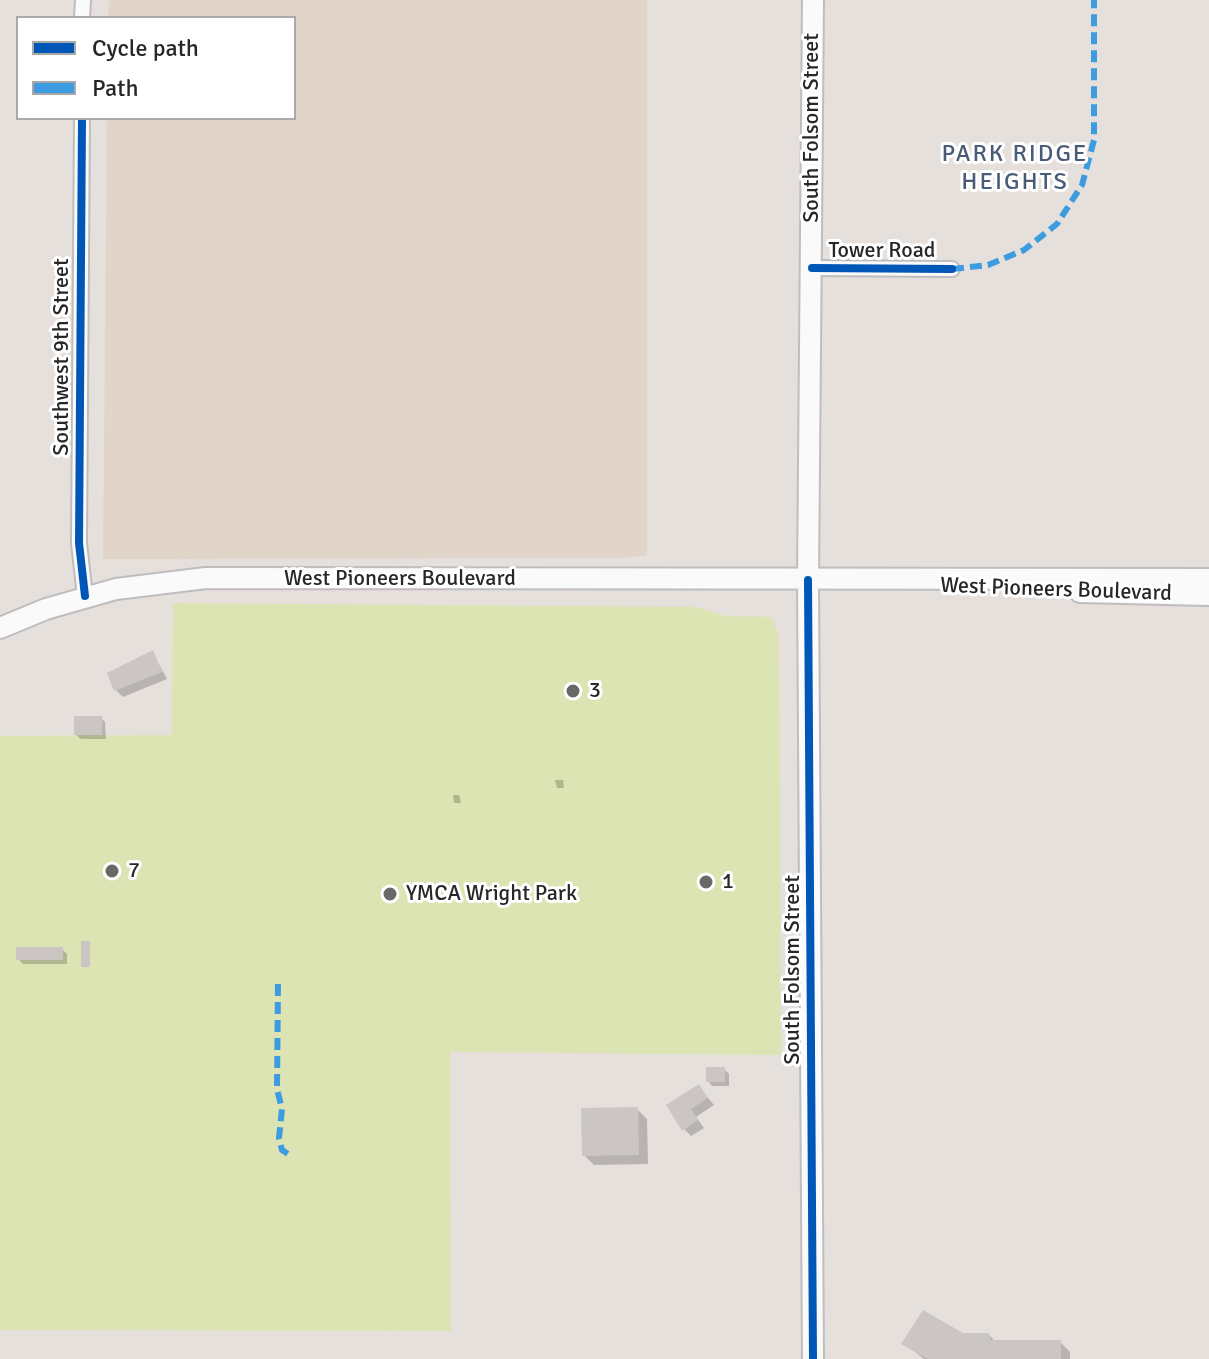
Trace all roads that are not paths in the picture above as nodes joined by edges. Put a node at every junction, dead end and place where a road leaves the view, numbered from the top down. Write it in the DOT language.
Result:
graph roads {
  1 [pos="813,0"];
  2 [pos="82,120"];
  3 [pos="812,268"];
  4 [pos="952,269"];
  5 [pos="1209,579"];
  6 [pos="808,580"];
  7 [pos="1209,595"];
  8 [pos="85,596"];
  9 [pos="0,628"];
  10 [pos="813,1359"];
  1 -- 3 [label="main road, South Folsom Street"];
  2 -- 8 [label="street, Southwest 9th Street"];
  3 -- 4 [label="street, Tower Road"];
  3 -- 6 [label="main road, South Folsom Street"];
  5 -- 6 [label="main road, West Pioneers Boulevard"];
  6 -- 7 [label="main road, West Pioneers Boulevard"];
  6 -- 8 [label="main road, West Pioneers Boulevard"];
  6 -- 10 [label="main road, South Folsom Street"];
  8 -- 9 [label="main road, West Pioneers Boulevard"];
}
